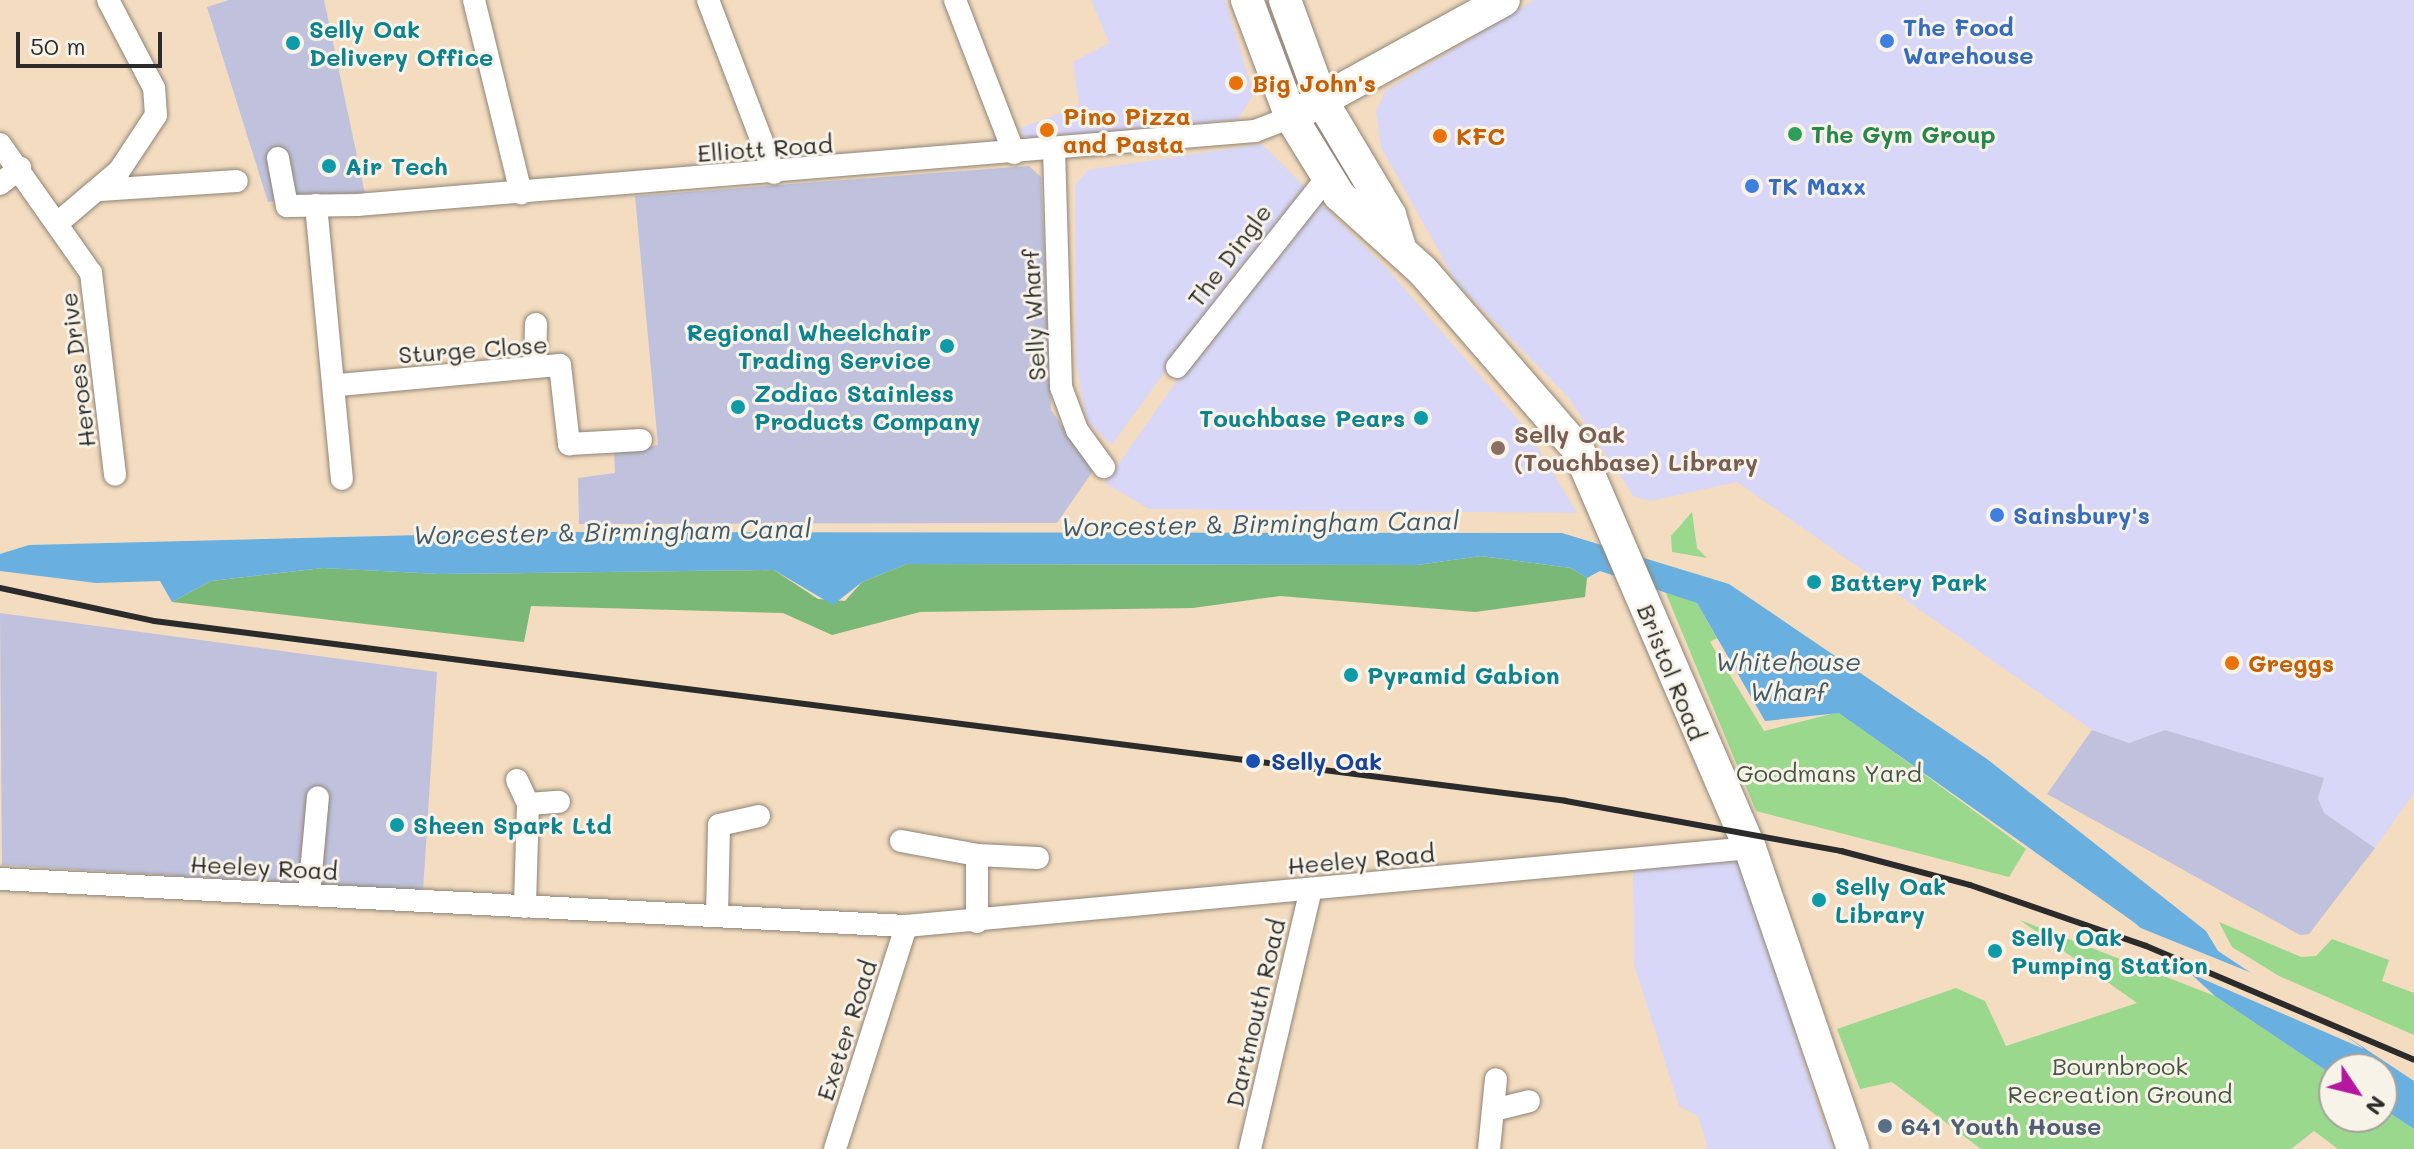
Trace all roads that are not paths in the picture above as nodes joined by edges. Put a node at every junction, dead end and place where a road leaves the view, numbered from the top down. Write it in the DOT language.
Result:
graph roads {
  1 [pos="108,0"];
  2 [pos="474,0"];
  3 [pos="708,0"];
  4 [pos="955,0"];
  5 [pos="1247,0"];
  6 [pos="1285,0"];
  7 [pos="1504,0"];
  8 [pos="1322,101"];
  9 [pos="1291,117"];
  10 [pos="0,144"];
  11 [pos="1054,149"];
  12 [pos="1014,153"];
  13 [pos="278,158"];
  14 [pos="20,168"];
  15 [pos="774,173"];
  16 [pos="1327,178"];
  17 [pos="237,181"];
  18 [pos="0,184"];
  19 [pos="100,190"];
  20 [pos="521,193"];
  21 [pos="316,205"];
  22 [pos="60,221"];
  23 [pos="1400,248"];
  24 [pos="536,324"];
  25 [pos="535,367"];
  26 [pos="1177,367"];
  27 [pos="339,385"];
  28 [pos="641,440"];
  29 [pos="1104,467"];
  30 [pos="115,475"];
  31 [pos="342,479"];
  32 [pos="517,780"];
  33 [pos="318,797"];
  34 [pos="559,802"];
  35 [pos="528,804"];
  36 [pos="759,816"];
  37 [pos="901,841"];
  38 [pos="1750,848"];
  39 [pos="977,855"];
  40 [pos="1038,858"];
  41 [pos="0,879"];
  42 [pos="1311,889"];
  43 [pos="309,895"];
  44 [pos="525,907"];
  45 [pos="717,915"];
  46 [pos="977,922"];
  47 [pos="906,926"];
  48 [pos="1496,1079"];
  49 [pos="1529,1101"];
  50 [pos="1494,1110"];
  51 [pos="835,1149"];
  52 [pos="1250,1149"];
  53 [pos="1489,1149"];
  54 [pos="1853,1149"];
  1 -- 19 [label="street"];
  2 -- 20 [label="street"];
  3 -- 15 [label="street"];
  4 -- 12 [label="street"];
  5 -- 9 [label="main road, Bristol Road"];
  6 -- 8 [label="main road, Bristol Road"];
  7 -- 8 [label="main road"];
  8 -- 9 [label="main road"];
  8 -- 23 [label="main road, Bristol Road"];
  9 -- 11 [label="street, Elliott Road"];
  9 -- 16 [label="main road, Bristol Road"];
  10 -- 14 [label="street, Heroes Drive"];
  11 -- 12 [label="street, Elliott Road"];
  11 -- 29 [label="street, Selly Wharf"];
  12 -- 15 [label="street, Elliott Road"];
  13 -- 21 [label="street, Elliott Road"];
  14 -- 18 [label="street"];
  14 -- 22 [label="street, Heroes Drive"];
  15 -- 20 [label="street, Elliott Road"];
  16 -- 23 [label="main road, Bristol Road"];
  16 -- 26 [label="street, The Dingle"];
  17 -- 19 [label="street"];
  19 -- 22 [label="street"];
  20 -- 21 [label="street, Elliott Road"];
  21 -- 27 [label="street"];
  22 -- 30 [label="street, Heroes Drive"];
  23 -- 38 [label="main road, Bristol Road"];
  24 -- 25 [label="street"];
  25 -- 27 [label="street, Sturge Close"];
  25 -- 28 [label="street, Sturge Close"];
  27 -- 31 [label="street"];
  32 -- 35 [label="street"];
  33 -- 43 [label="street"];
  34 -- 35 [label="street"];
  35 -- 44 [label="street"];
  36 -- 45 [label="street"];
  37 -- 39 [label="street"];
  38 -- 42 [label="street, Heeley Road"];
  38 -- 54 [label="main road, Bristol Road"];
  39 -- 40 [label="street"];
  39 -- 46 [label="street"];
  41 -- 43 [label="street, Heeley Road"];
  42 -- 46 [label="street, Heeley Road"];
  42 -- 52 [label="street, Dartmouth Road"];
  43 -- 44 [label="street, Heeley Road"];
  44 -- 45 [label="street, Heeley Road"];
  45 -- 47 [label="street, Heeley Road"];
  46 -- 47 [label="street, Heeley Road"];
  47 -- 51 [label="street, Exeter Road"];
  48 -- 50 [label="street"];
  49 -- 50 [label="street"];
  50 -- 53 [label="street"];
}
